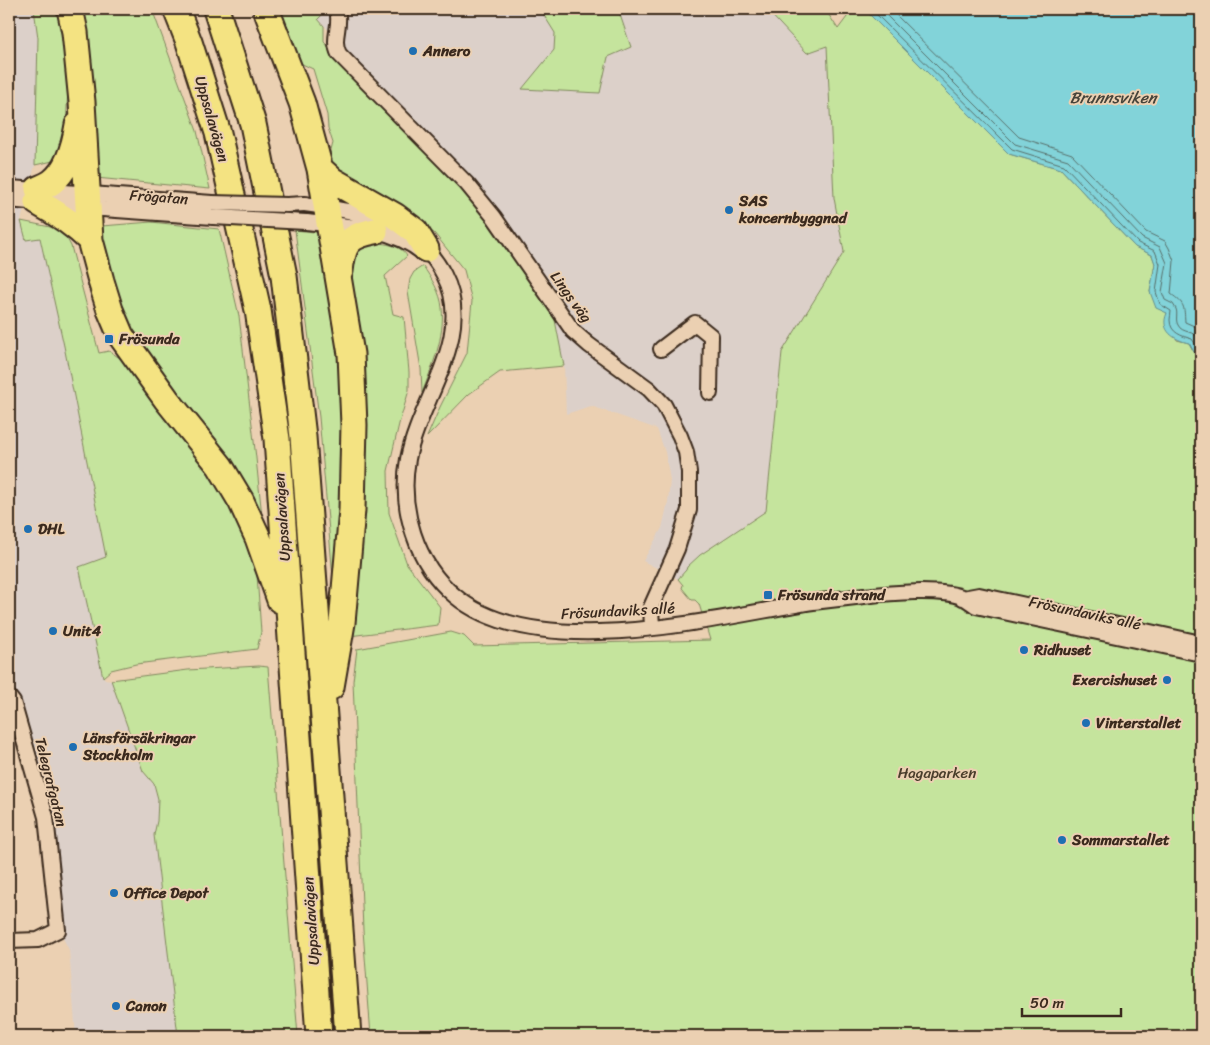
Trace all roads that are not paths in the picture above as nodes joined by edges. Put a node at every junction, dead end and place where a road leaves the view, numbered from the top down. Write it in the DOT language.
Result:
graph roads {
  1 [pos="70,9"];
  2 [pos="176,9"];
  3 [pos="216,9"];
  4 [pos="266,9"];
  5 [pos="337,9"];
  6 [pos="82,102"];
  7 [pos="320,169"];
  8 [pos="10,194"];
  9 [pos="38,196"];
  10 [pos="89,201"];
  11 [pos="317,214"];
  12 [pos="375,231"];
  13 [pos="90,240"];
  14 [pos="432,257"];
  15 [pos="340,281"];
  16 [pos="661,349"];
  17 [pos="710,393"];
  18 [pos="963,598"];
  19 [pos="289,626"];
  20 [pos="652,628"];
  21 [pos="1201,643"];
  22 [pos="1201,654"];
  23 [pos="11,700"];
  24 [pos="324,727"];
  25 [pos="9,941"];
  26 [pos="319,1036"];
  27 [pos="348,1036"];
  1 -- 6 [label="highway"];
  2 -- 19 [label="highway, Uppsalavägen"];
  3 -- 24 [label="highway, Uppsalavägen"];
  4 -- 7 [label="highway"];
  5 -- 20 [label="street, Lings väg"];
  6 -- 9 [label="highway"];
  6 -- 10 [label="highway"];
  7 -- 11 [label="highway"];
  7 -- 14 [label="highway"];
  8 -- 9 [label="street, Frögatan"];
  9 -- 10 [label="street, Frögatan"];
  9 -- 13 [label="highway"];
  10 -- 11 [label="street, Frögatan, bridge"];
  10 -- 13 [label="highway"];
  11 -- 12 [label="street, Frösundaviks allé"];
  11 -- 14 [label="street, Frösundaviks allé"];
  11 -- 15 [label="highway"];
  12 -- 14 [label="street, Frösundaviks allé"];
  12 -- 15 [label="highway"];
  13 -- 19 [label="highway"];
  14 -- 20 [label="street, Frösundaviks allé"];
  15 -- 24 [label="highway"];
  16 -- 17 [label="street"];
  18 -- 20 [label="street, Frösundaviks allé"];
  18 -- 21 [label="street, Frösundaviks allé"];
  18 -- 22 [label="street, Frösundaviks allé"];
  19 -- 26 [label="highway, Uppsalavägen"];
  23 -- 25 [label="street, Telegrafgatan"];
  24 -- 27 [label="highway, Uppsalavägen"];
}
